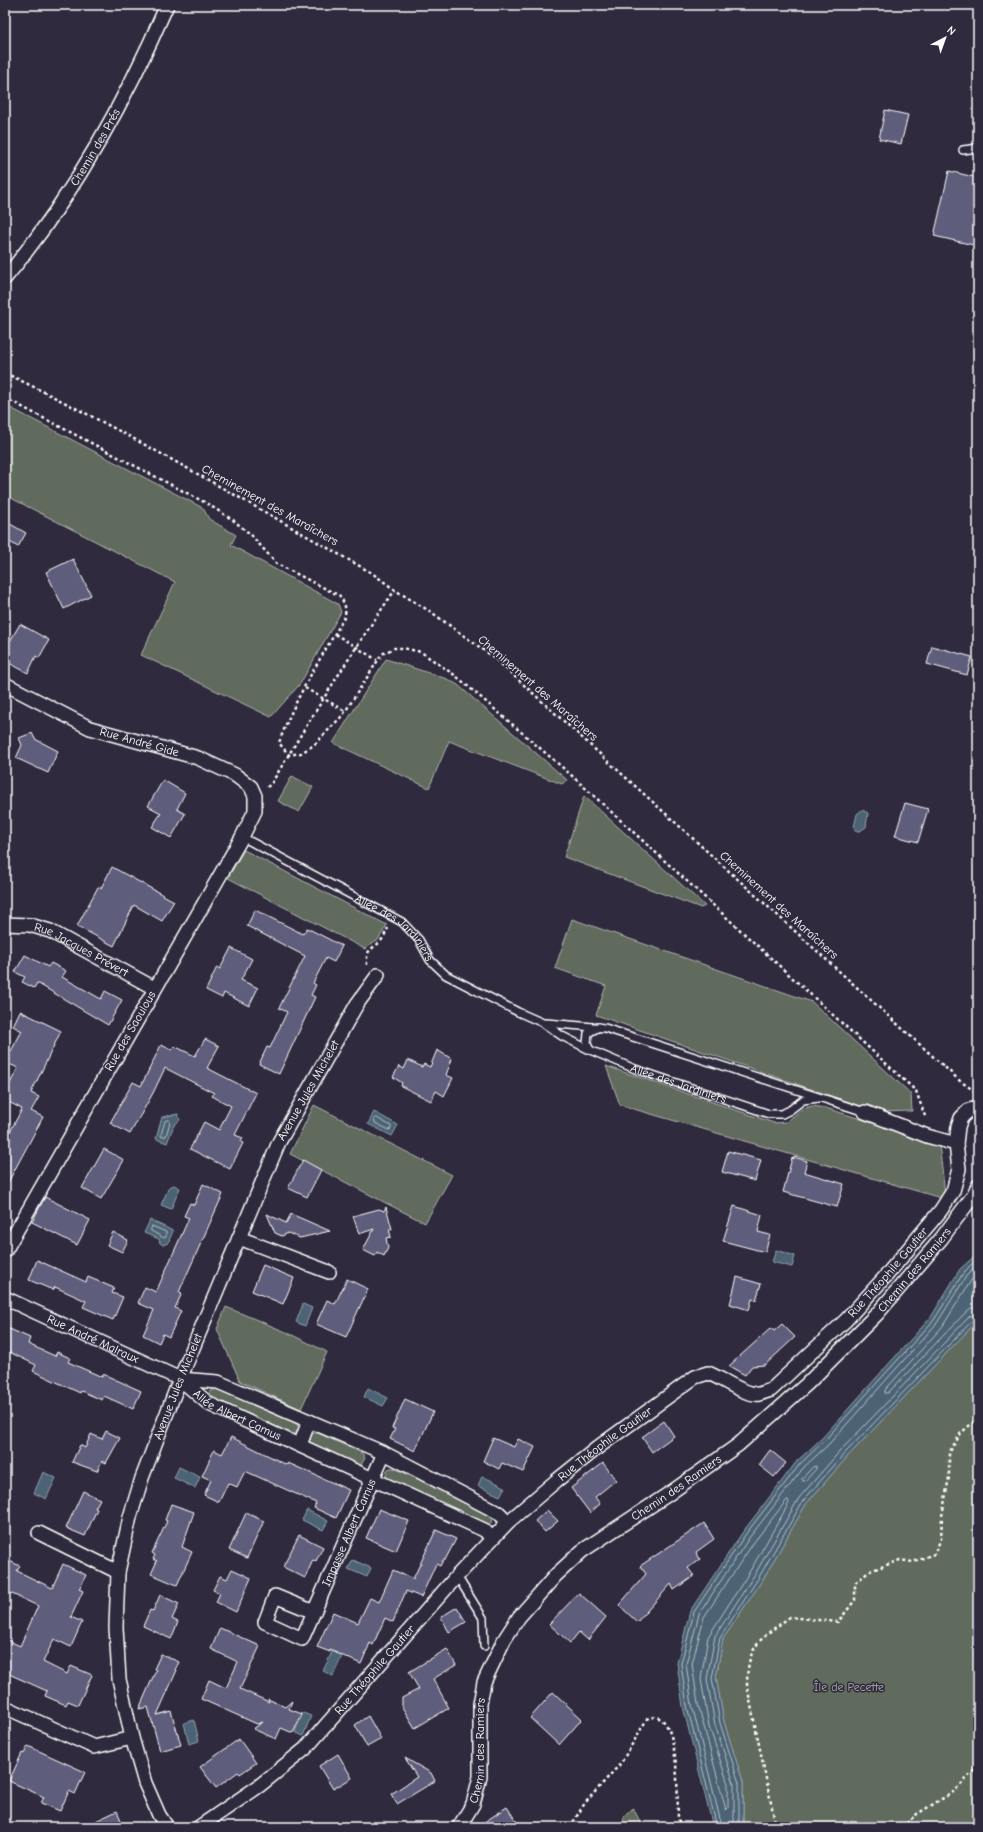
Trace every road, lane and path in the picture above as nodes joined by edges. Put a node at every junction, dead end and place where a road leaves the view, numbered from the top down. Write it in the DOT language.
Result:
graph roads {
  1 [pos="167,5"];
  2 [pos="978,148"];
  3 [pos="963,150"];
  4 [pos="5,278"];
  5 [pos="5,373"];
  6 [pos="5,398"];
  7 [pos="395,590"];
  8 [pos="335,634"];
  9 [pos="356,646"];
  10 [pos="377,660"];
  11 [pos="5,684"];
  12 [pos="305,688"];
  13 [pos="325,699"];
  14 [pos="345,711"];
  15 [pos="289,755"];
  16 [pos="255,796"];
  17 [pos="242,837"];
  18 [pos="394,918"];
  19 [pos="5,924"];
  20 [pos="378,975"];
  21 [pos="154,988"];
  22 [pos="367,989"];
  23 [pos="543,1023"];
  24 [pos="599,1027"];
  25 [pos="590,1050"];
  26 [pos="976,1092"];
  27 [pos="818,1098"];
  28 [pos="978,1108"];
  29 [pos="865,1112"];
  30 [pos="928,1136"];
  31 [pos="956,1144"];
  32 [pos="978,1186"];
  33 [pos="239,1238"];
  34 [pos="5,1251"];
  35 [pos="329,1272"];
  36 [pos="5,1298"];
  37 [pos="180,1379"];
  38 [pos="978,1418"];
  39 [pos="309,1421"];
  40 [pos="300,1446"];
  41 [pos="384,1453"];
  42 [pos="372,1478"];
  43 [pos="508,1522"];
  44 [pos="39,1533"];
  45 [pos="492,1538"];
  46 [pos="118,1572"];
  47 [pos="457,1576"];
  48 [pos="314,1612"];
  49 [pos="484,1646"];
  50 [pos="5,1706"];
  51 [pos="132,1738"];
  52 [pos="978,1766"];
  53 [pos="166,1827"];
  54 [pos="199,1827"];
  55 [pos="459,1827"];
  56 [pos="570,1827"];
  57 [pos="681,1827"];
  58 [pos="776,1827"];
  59 [pos="902,1827"];
  1 -- 4 [label="street, Chemin des Prés"];
  2 -- 3 [label="lane"];
  5 -- 7 [label="path, Cheminement des Maraîchers"];
  6 -- 8 [label="path"];
  7 -- 9 [label="path"];
  7 -- 26 [label="path, Cheminement des Maraîchers"];
  8 -- 9 [label="path"];
  8 -- 12 [label="path"];
  9 -- 10 [label="path"];
  9 -- 13 [label="path"];
  10 -- 14 [label="path"];
  10 -- 30 [label="path"];
  11 -- 16 [label="street, Rue André Gide"];
  12 -- 13 [label="path"];
  12 -- 15 [label="path"];
  13 -- 14 [label="path"];
  13 -- 15 [label="path"];
  14 -- 15 [label="path"];
  15 -- 16 [label="path"];
  16 -- 17 [label="street, Rue des Saoulous"];
  17 -- 18 [label="lane, Allée des Jardiniers"];
  17 -- 21 [label="street, Rue des Saoulous"];
  18 -- 22 [label="path"];
  18 -- 23 [label="lane, Allée des Jardiniers"];
  19 -- 21 [label="street, Rue Jacques Prévert"];
  20 -- 22 [label="street, Avenue Jules Michelet"];
  21 -- 34 [label="street, Rue des Saoulous"];
  22 -- 33 [label="street, Avenue Jules Michelet"];
  23 -- 24 [label="lane, Allée des Jardiniers"];
  23 -- 25 [label="lane, Allée des Jardiniers"];
  24 -- 25 [label="lane"];
  24 -- 27 [label="lane, Allée des Jardiniers"];
  25 -- 27 [label="lane, Allée des Jardiniers"];
  27 -- 29 [label="lane, Allée des Jardiniers"];
  28 -- 31 [label="street, Rue Théophile Gautier"];
  29 -- 30 [label="street, Allée des Jardiniers"];
  30 -- 31 [label="street, Allée des Jardiniers"];
  31 -- 43 [label="street, Rue Théophile Gautier"];
  32 -- 55 [label="street, Chemin des Ramiers"];
  33 -- 35 [label="street"];
  33 -- 37 [label="street, Avenue Jules Michelet"];
  36 -- 37 [label="street, Rue André Malraux"];
  37 -- 39 [label="street, Allée Albert Camus"];
  37 -- 40 [label="street, Allée Albert Camus"];
  37 -- 46 [label="street, Avenue Jules Michelet"];
  38 -- 58 [label="path"];
  39 -- 40 [label="street"];
  39 -- 41 [label="street, Allée Albert Camus"];
  40 -- 42 [label="street, Allée Albert Camus"];
  41 -- 42 [label="street, Impasse Albert Camus"];
  41 -- 43 [label="street, Allée Albert Camus"];
  42 -- 45 [label="street, Allée Albert Camus"];
  42 -- 48 [label="street, Impasse Albert Camus"];
  43 -- 45 [label="street, Rue Théophile Gautier"];
  44 -- 46 [label="street"];
  45 -- 47 [label="street, Rue Théophile Gautier"];
  46 -- 51 [label="street, Avenue Jules Michelet"];
  47 -- 49 [label="lane"];
  47 -- 54 [label="street, Rue Théophile Gautier"];
  50 -- 51 [label="street"];
  51 -- 53 [label="street, Avenue Jules Michelet"];
  52 -- 59 [label="path"];
  56 -- 57 [label="path"];
}
